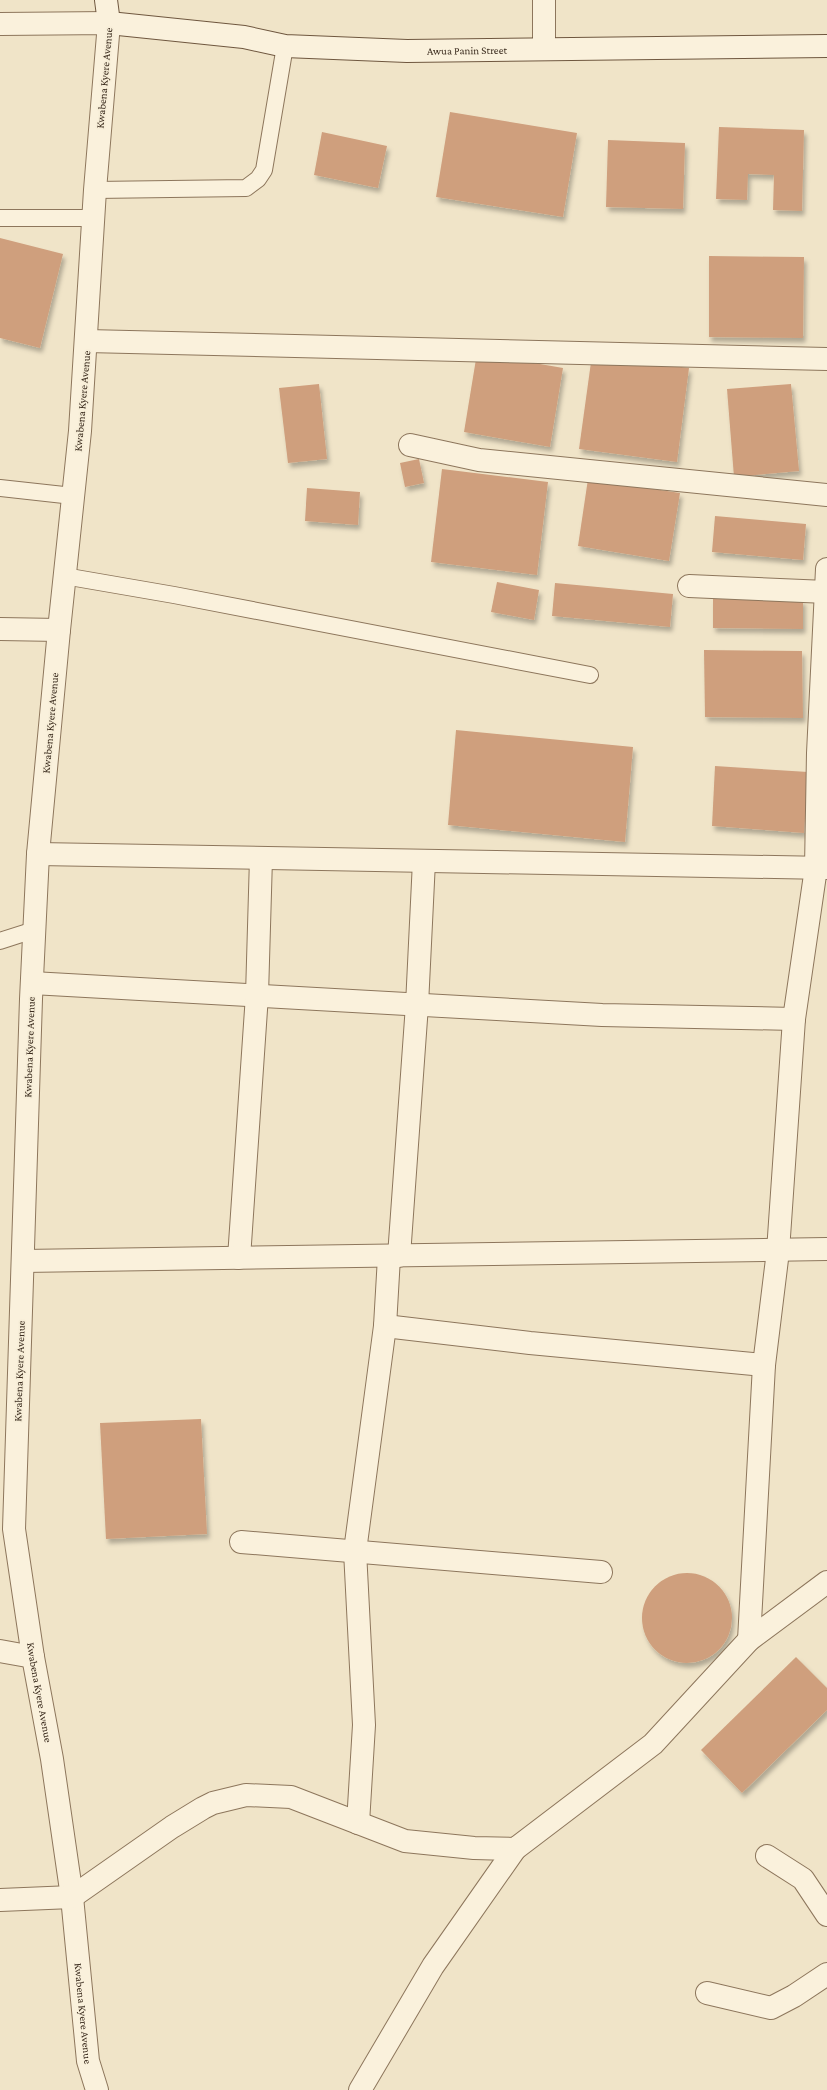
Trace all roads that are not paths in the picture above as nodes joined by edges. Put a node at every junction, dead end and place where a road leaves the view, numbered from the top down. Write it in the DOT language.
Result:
graph roads {
  1 [pos="106,0"];
  2 [pos="544,0"];
  3 [pos="109,23"];
  4 [pos="0,24"];
  5 [pos="285,46"];
  6 [pos="827,46"];
  7 [pos="544,49"];
  8 [pos="95,190"];
  9 [pos="0,218"];
  10 [pos="94,218"];
  11 [pos="87,340"];
  12 [pos="827,360"];
  13 [pos="410,445"];
  14 [pos="0,488"];
  15 [pos="827,495"];
  16 [pos="73,496"];
  17 [pos="827,569"];
  18 [pos="64,576"];
  19 [pos="689,586"];
  20 [pos="826,592"];
  21 [pos="0,629"];
  22 [pos="59,630"];
  23 [pos="590,675"];
  24 [pos="823,753"];
  25 [pos="38,854"];
  26 [pos="260,858"];
  27 [pos="424,861"];
  28 [pos="822,868"];
  29 [pos="34,930"];
  30 [pos="0,941"];
  31 [pos="32,983"];
  32 [pos="257,995"];
  33 [pos="417,1005"];
  34 [pos="794,1019"];
  35 [pos="827,1249"];
  36 [pos="778,1251"];
  37 [pos="394,1257"];
  38 [pos="239,1258"];
  39 [pos="23,1261"];
  40 [pos="385,1326"];
  41 [pos="764,1366"];
  42 [pos="241,1542"];
  43 [pos="355,1551"];
  44 [pos="601,1572"];
  45 [pos="827,1582"];
  46 [pos="749,1640"];
  47 [pos="0,1651"];
  48 [pos="33,1657"];
  49 [pos="358,1823"];
  50 [pos="515,1849"];
  51 [pos="767,1856"];
  52 [pos="72,1897"];
  53 [pos="0,1900"];
  54 [pos="827,1915"];
  55 [pos="827,1974"];
  56 [pos="707,1993"];
  57 [pos="97,2090"];
  58 [pos="360,2090"];
  1 -- 3 [label="street, Kwabena Kyere Avenue"];
  2 -- 7 [label="street"];
  3 -- 4 [label="street, Awua Panin Street"];
  3 -- 5 [label="street, Awua Panin Street"];
  3 -- 8 [label="street, Kwabena Kyere Avenue"];
  5 -- 7 [label="street, Awua Panin Street"];
  5 -- 8 [label="lane"];
  6 -- 7 [label="street, Awua Panin Street"];
  8 -- 10 [label="street, Kwabena Kyere Avenue"];
  9 -- 10 [label="lane"];
  10 -- 11 [label="street, Kwabena Kyere Avenue"];
  11 -- 12 [label="street"];
  11 -- 16 [label="street, Kwabena Kyere Avenue"];
  13 -- 15 [label="street"];
  14 -- 16 [label="lane"];
  16 -- 18 [label="street, Kwabena Kyere Avenue"];
  17 -- 20 [label="street"];
  18 -- 22 [label="street, Kwabena Kyere Avenue"];
  18 -- 23 [label="lane"];
  19 -- 20 [label="street"];
  20 -- 24 [label="street"];
  21 -- 22 [label="street"];
  22 -- 25 [label="street, Kwabena Kyere Avenue"];
  24 -- 28 [label="street"];
  25 -- 26 [label="street"];
  25 -- 29 [label="street, Kwabena Kyere Avenue"];
  26 -- 27 [label="street"];
  26 -- 32 [label="street"];
  27 -- 28 [label="street"];
  27 -- 33 [label="street"];
  28 -- 34 [label="street"];
  29 -- 30 [label="lane"];
  29 -- 31 [label="street, Kwabena Kyere Avenue"];
  31 -- 32 [label="street"];
  31 -- 39 [label="street, Kwabena Kyere Avenue"];
  32 -- 33 [label="street"];
  32 -- 38 [label="street"];
  33 -- 34 [label="street"];
  33 -- 37 [label="street"];
  34 -- 36 [label="street"];
  35 -- 36 [label="street"];
  36 -- 37 [label="street"];
  36 -- 41 [label="street"];
  37 -- 38 [label="street"];
  37 -- 40 [label="street"];
  38 -- 39 [label="street"];
  39 -- 48 [label="street, Kwabena Kyere Avenue"];
  40 -- 41 [label="street"];
  40 -- 43 [label="street"];
  41 -- 46 [label="street"];
  42 -- 43 [label="street"];
  43 -- 44 [label="street"];
  43 -- 49 [label="street"];
  45 -- 46 [label="street"];
  46 -- 50 [label="street"];
  47 -- 48 [label="street"];
  48 -- 52 [label="street, Kwabena Kyere Avenue"];
  49 -- 50 [label="street"];
  49 -- 52 [label="street"];
  50 -- 58 [label="street"];
  51 -- 54 [label="street"];
  52 -- 53 [label="street"];
  52 -- 57 [label="street, Kwabena Kyere Avenue"];
  55 -- 56 [label="street"];
}
